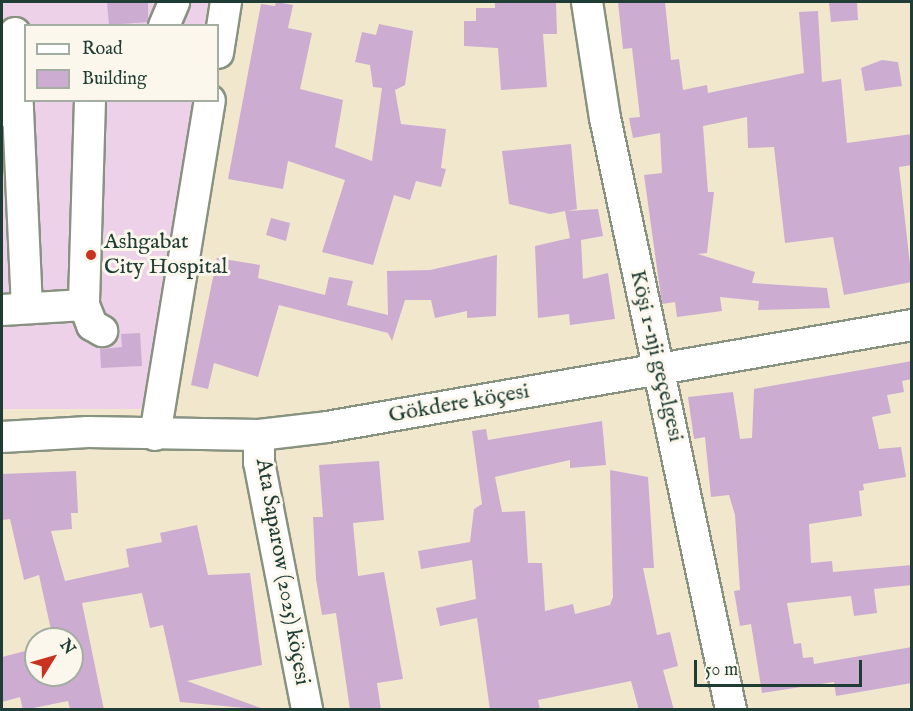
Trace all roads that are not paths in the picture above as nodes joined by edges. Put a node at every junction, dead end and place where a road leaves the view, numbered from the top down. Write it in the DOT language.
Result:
graph roads {
  1 [pos="174,2"];
  2 [pos="226,2"];
  3 [pos="587,2"];
  4 [pos="165,24"];
  5 [pos="14,33"];
  6 [pos="219,47"];
  7 [pos="90,102"];
  8 [pos="210,102"];
  9 [pos="10,110"];
  10 [pos="84,305"];
  11 [pos="14,309"];
  12 [pos="912,325"];
  13 [pos="102,331"];
  14 [pos="658,369"];
  15 [pos="155,435"];
  16 [pos="260,435"];
  17 [pos="2,437"];
  18 [pos="307,710"];
  19 [pos="731,710"];
  1 -- 4 [label="street"];
  2 -- 6 [label="street"];
  3 -- 14 [label="street, Köşi 1-nji geçelgesi"];
  5 -- 9 [label="street"];
  7 -- 10 [label="street"];
  8 -- 15 [label="street"];
  9 -- 11 [label="street"];
  10 -- 11 [label="street"];
  10 -- 13 [label="street"];
  12 -- 14 [label="street, Gökdere köçesi"];
  14 -- 16 [label="street, Gökdere köçesi"];
  14 -- 19 [label="street, Köşi 1-nji geçelgesi"];
  15 -- 16 [label="street, Gökdere köçesi"];
  15 -- 17 [label="street, Gökdere köçesi"];
  16 -- 18 [label="street, Ata Saparow (2025) köçesi"];
}
